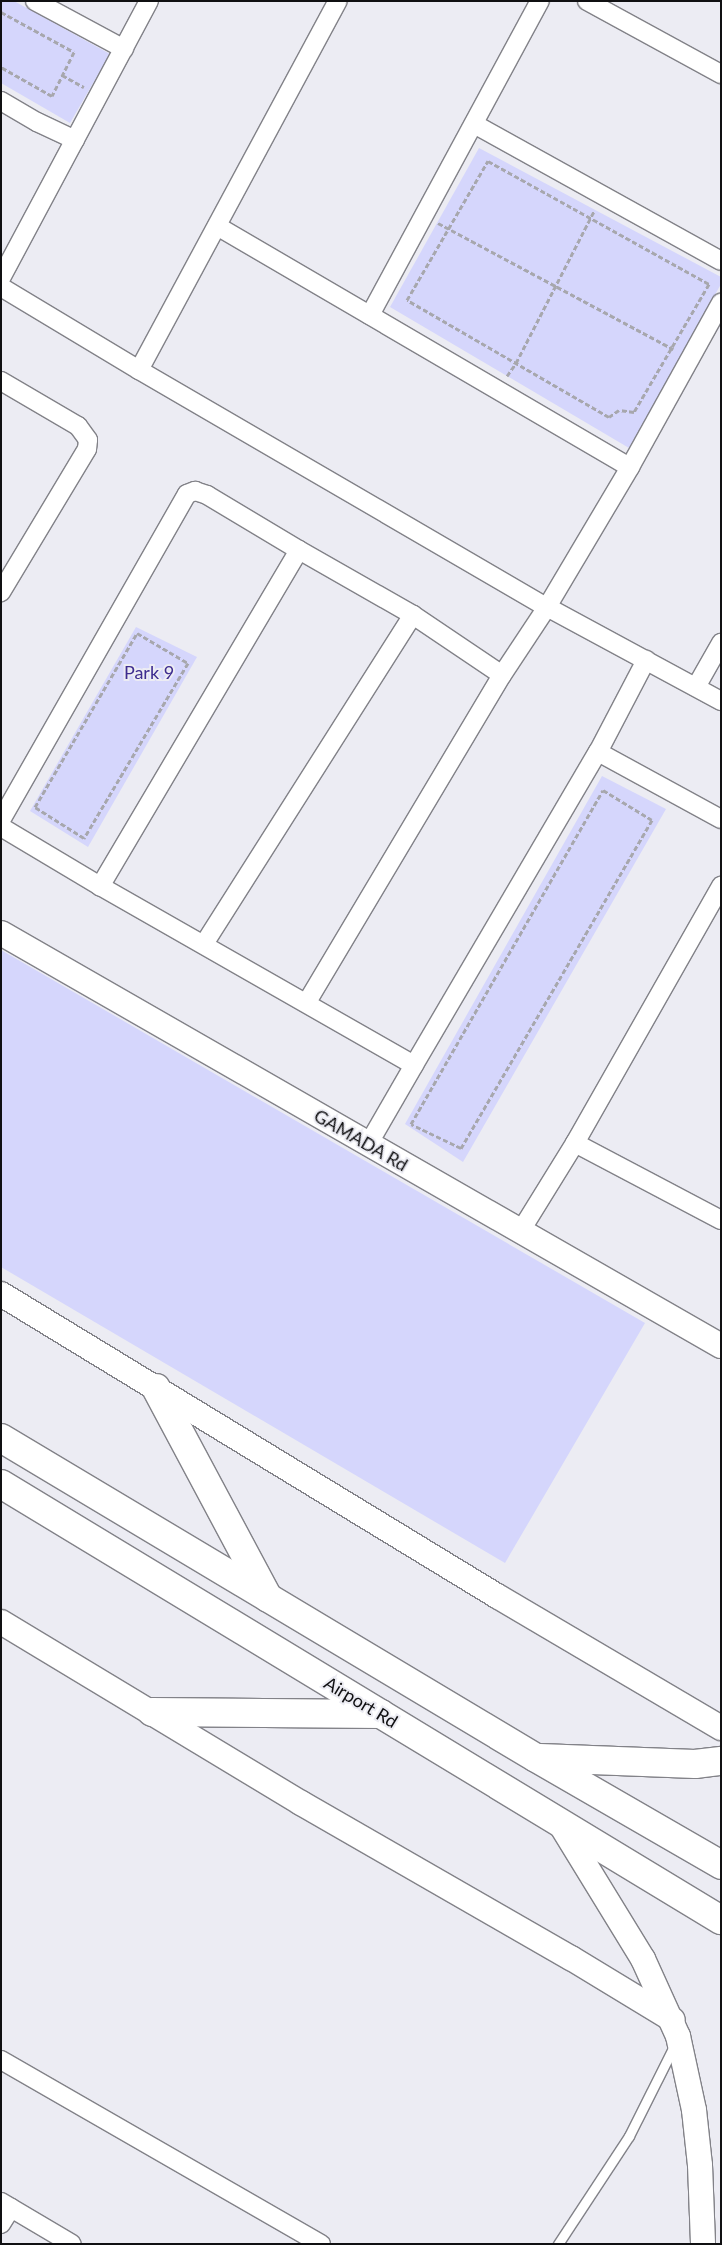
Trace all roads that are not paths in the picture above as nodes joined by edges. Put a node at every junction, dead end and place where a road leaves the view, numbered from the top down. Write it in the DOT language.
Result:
graph roads {
  1 [pos="35,1"];
  2 [pos="149,1"];
  3 [pos="338,1"];
  4 [pos="540,1"];
  5 [pos="587,1"];
  6 [pos="124,48"];
  7 [pos="721,74"];
  8 [pos="1,101"];
  9 [pos="474,124"];
  10 [pos="75,140"];
  11 [pos="217,226"];
  12 [pos="721,261"];
  13 [pos="1,278"];
  14 [pos="1,287"];
  15 [pos="721,303"];
  16 [pos="370,315"];
  17 [pos="139,370"];
  18 [pos="1,381"];
  19 [pos="630,467"];
  20 [pos="299,550"];
  21 [pos="1,592"];
  22 [pos="547,607"];
  23 [pos="413,615"];
  24 [pos="721,642"];
  25 [pos="646,660"];
  26 [pos="502,674"];
  27 [pos="696,687"];
  28 [pos="721,701"];
  29 [pos="598,752"];
  30 [pos="721,819"];
  31 [pos="1,820"];
  32 [pos="1,827"];
  33 [pos="100,886"];
  34 [pos="721,886"];
  35 [pos="1,933"];
  36 [pos="204,944"];
  37 [pos="307,1002"];
  38 [pos="414,1065"];
  39 [pos="369,1143"];
  40 [pos="575,1143"];
  41 [pos="719,1215"];
  42 [pos="520,1232"];
  43 [pos="1,1294"];
  44 [pos="721,1346"];
  45 [pos="156,1388"];
  46 [pos="1,1438"];
  47 [pos="1,1484"];
  48 [pos="268,1598"];
  49 [pos="1,1622"];
  50 [pos="152,1712"];
  51 [pos="382,1714"];
  52 [pos="721,1728"];
  53 [pos="536,1758"];
  54 [pos="721,1761"];
  55 [pos="557,1820"];
  56 [pos="721,1865"];
  57 [pos="721,1920"];
  58 [pos="676,2028"];
  59 [pos="1,2060"];
  60 [pos="6,2205"];
  61 [pos="1,2224"];
  62 [pos="72,2244"];
  63 [pos="321,2244"];
  64 [pos="558,2244"];
  65 [pos="703,2244"];
  1 -- 6 [label="street"];
  2 -- 6 [label="street"];
  3 -- 11 [label="street"];
  4 -- 9 [label="street"];
  5 -- 7 [label="street"];
  6 -- 10 [label="street"];
  8 -- 10 [label="street"];
  9 -- 12 [label="street"];
  9 -- 16 [label="street"];
  10 -- 13 [label="street"];
  11 -- 16 [label="street"];
  11 -- 17 [label="street"];
  14 -- 17 [label="street"];
  15 -- 19 [label="street"];
  16 -- 19 [label="street"];
  17 -- 22 [label="street"];
  18 -- 21 [label="street"];
  19 -- 22 [label="street"];
  20 -- 23 [label="street"];
  20 -- 31 [label="street"];
  20 -- 33 [label="street"];
  22 -- 25 [label="street"];
  22 -- 26 [label="street"];
  23 -- 26 [label="street"];
  23 -- 36 [label="street"];
  24 -- 27 [label="street"];
  25 -- 27 [label="street"];
  25 -- 29 [label="street"];
  26 -- 37 [label="street"];
  27 -- 28 [label="street"];
  29 -- 30 [label="street"];
  29 -- 38 [label="street"];
  32 -- 33 [label="street"];
  33 -- 36 [label="street"];
  34 -- 40 [label="street"];
  35 -- 39 [label="street, GAMADA Rd"];
  36 -- 37 [label="street"];
  37 -- 38 [label="street"];
  38 -- 39 [label="street"];
  39 -- 42 [label="street, GAMADA Rd"];
  40 -- 41 [label="street"];
  40 -- 42 [label="street"];
  42 -- 44 [label="street, GAMADA Rd"];
  43 -- 45 [label="street"];
  45 -- 48 [label="main road"];
  45 -- 52 [label="street"];
  46 -- 48 [label="main road"];
  47 -- 51 [label="main road, Airport Rd"];
  48 -- 53 [label="main road"];
  49 -- 50 [label="street"];
  50 -- 51 [label="main road"];
  50 -- 58 [label="street"];
  51 -- 55 [label="main road, Airport Rd"];
  53 -- 54 [label="main road"];
  53 -- 56 [label="main road"];
  55 -- 57 [label="main road, Airport Rd"];
  55 -- 58 [label="street"];
  58 -- 64 [label="lane"];
  58 -- 65 [label="street"];
  59 -- 63 [label="street"];
  60 -- 61 [label="street"];
  60 -- 62 [label="street"];
}
